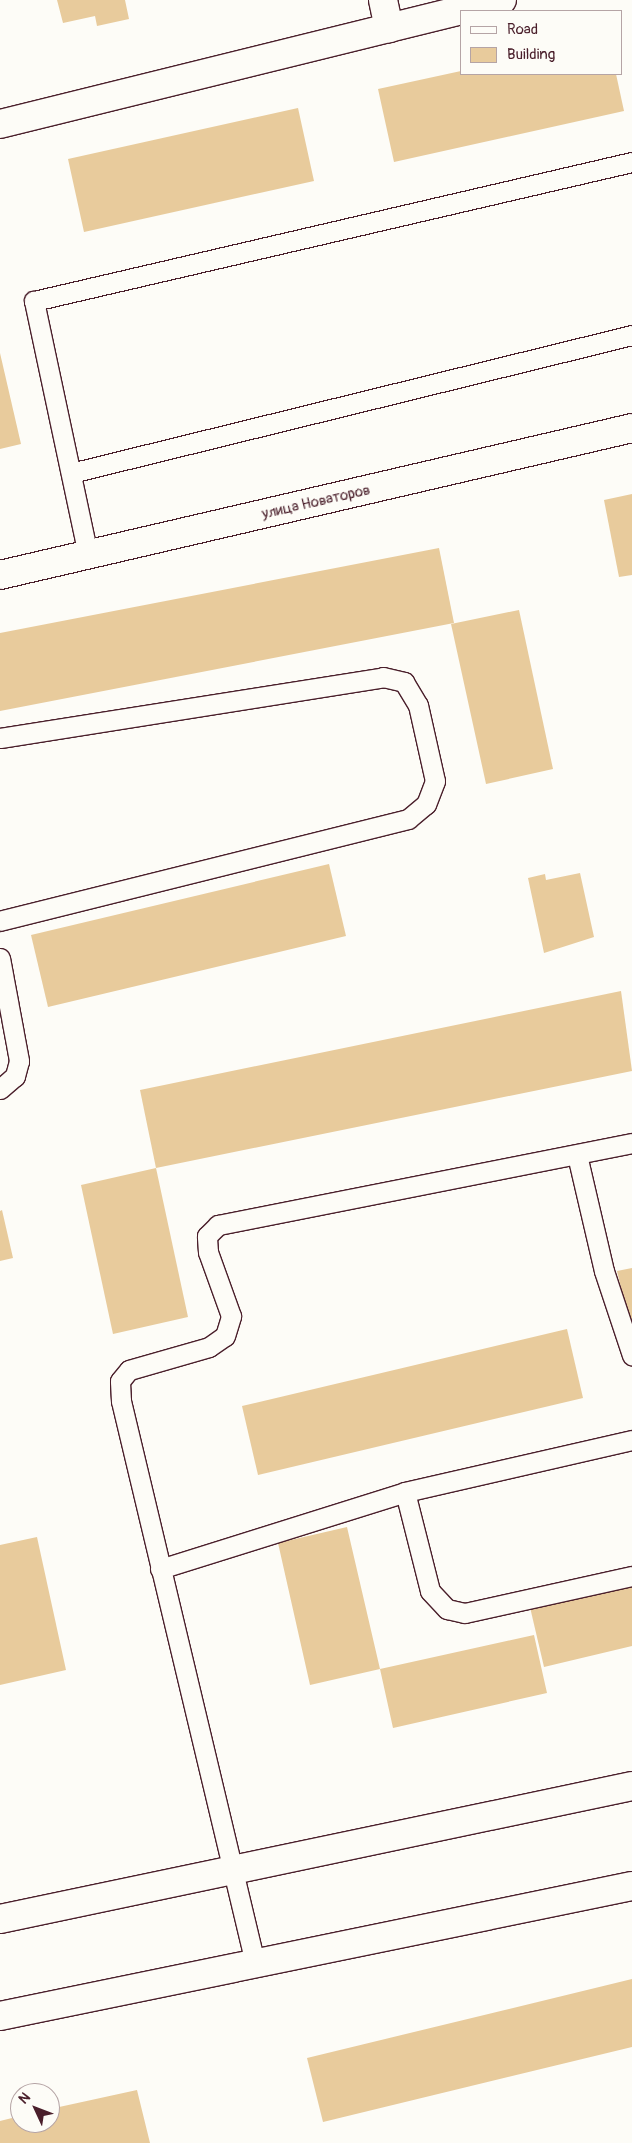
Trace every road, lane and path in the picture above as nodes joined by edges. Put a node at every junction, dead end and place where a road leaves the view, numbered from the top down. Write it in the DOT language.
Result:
graph roads {
  1 [pos="383,0"];
  2 [pos="502,0"];
  3 [pos="460,10"];
  4 [pos="462,10"];
  5 [pos="389,28"];
  6 [pos="0,124"];
  7 [pos="632,162"];
  8 [pos="632,334"];
  9 [pos="632,428"];
  10 [pos="71,473"];
  11 [pos="88,555"];
  12 [pos="0,575"];
  13 [pos="0,738"];
  14 [pos="0,922"];
  15 [pos="0,958"];
  16 [pos="0,1089"];
  17 [pos="632,1143"];
  18 [pos="577,1155"];
  19 [pos="632,1355"];
  20 [pos="632,1440"];
  21 [pos="405,1492"];
  22 [pos="160,1569"];
  23 [pos="632,1576"];
  24 [pos="632,1786"];
  25 [pos="236,1869"];
  26 [pos="632,1886"];
  27 [pos="0,1919"];
  28 [pos="256,1963"];
  29 [pos="0,2016"];
  1 -- 5 [label="street"];
  2 -- 4 [label="street"];
  3 -- 5 [label="street"];
  5 -- 6 [label="street"];
  7 -- 10 [label="lane"];
  8 -- 10 [label="lane"];
  9 -- 11 [label="street, улица Новаторов"];
  10 -- 11 [label="lane"];
  11 -- 12 [label="street, улица Новаторов"];
  13 -- 14 [label="lane"];
  15 -- 16 [label="lane"];
  17 -- 18 [label="lane"];
  18 -- 19 [label="lane"];
  18 -- 22 [label="lane"];
  20 -- 21 [label="lane"];
  21 -- 22 [label="lane"];
  21 -- 23 [label="lane"];
  22 -- 25 [label="lane"];
  24 -- 25 [label="street"];
  25 -- 27 [label="street"];
  25 -- 28 [label="lane"];
  26 -- 28 [label="street"];
  28 -- 29 [label="street"];
}
